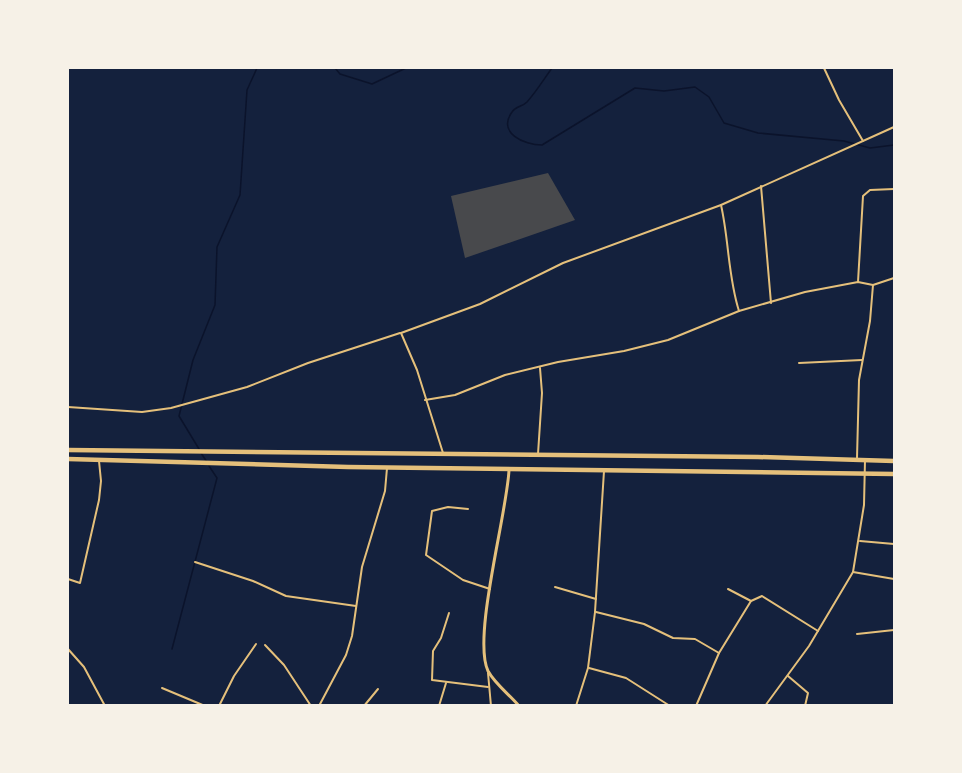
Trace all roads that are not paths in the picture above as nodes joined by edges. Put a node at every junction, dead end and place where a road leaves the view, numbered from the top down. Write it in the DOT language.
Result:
graph roads {
  1 [pos="824,68"];
  2 [pos="894,127"];
  3 [pos="863,141"];
  4 [pos="761,186"];
  5 [pos="894,189"];
  6 [pos="721,205"];
  7 [pos="894,278"];
  8 [pos="858,282"];
  9 [pos="873,285"];
  10 [pos="771,303"];
  11 [pos="739,311"];
  12 [pos="401,333"];
  13 [pos="862,360"];
  14 [pos="800,363"];
  15 [pos="540,368"];
  16 [pos="425,400"];
  17 [pos="68,407"];
  18 [pos="68,450"];
  19 [pos="443,453"];
  20 [pos="538,454"];
  21 [pos="865,458"];
  22 [pos="68,459"];
  23 [pos="99,460"];
  24 [pos="856,461"];
  25 [pos="894,461"];
  26 [pos="387,467"];
  27 [pos="510,468"];
  28 [pos="604,470"];
  29 [pos="864,473"];
  30 [pos="894,474"];
  31 [pos="468,509"];
  32 [pos="860,541"];
  33 [pos="894,544"];
  34 [pos="195,562"];
  35 [pos="853,572"];
  36 [pos="68,579"];
  37 [pos="894,579"];
  38 [pos="555,587"];
  39 [pos="490,589"];
  40 [pos="728,589"];
  41 [pos="596,599"];
  42 [pos="751,601"];
  43 [pos="356,606"];
  44 [pos="595,612"];
  45 [pos="449,613"];
  46 [pos="894,630"];
  47 [pos="818,631"];
  48 [pos="856,634"];
  49 [pos="256,644"];
  50 [pos="265,645"];
  51 [pos="68,649"];
  52 [pos="719,653"];
  53 [pos="588,668"];
  54 [pos="488,670"];
  55 [pos="788,676"];
  56 [pos="446,682"];
  57 [pos="488,687"];
  58 [pos="162,688"];
  59 [pos="378,689"];
  60 [pos="105,705"];
  61 [pos="206,705"];
  62 [pos="219,705"];
  63 [pos="312,705"];
  64 [pos="319,705"];
  65 [pos="364,705"];
  66 [pos="439,705"];
  67 [pos="491,705"];
  68 [pos="519,705"];
  69 [pos="576,705"];
  70 [pos="670,705"];
  71 [pos="696,705"];
  72 [pos="765,705"];
  73 [pos="805,705"];
  1 -- 3 [label="street"];
  2 -- 3 [label="street"];
  3 -- 4 [label="street"];
  4 -- 6 [label="street"];
  4 -- 10 [label="street"];
  5 -- 8 [label="street"];
  6 -- 11 [label="street"];
  6 -- 12 [label="street"];
  7 -- 9 [label="street"];
  8 -- 9 [label="street"];
  8 -- 10 [label="street"];
  9 -- 13 [label="street"];
  10 -- 11 [label="street"];
  11 -- 15 [label="street"];
  12 -- 16 [label="street"];
  12 -- 17 [label="street"];
  13 -- 14 [label="street"];
  13 -- 24 [label="street"];
  15 -- 16 [label="street"];
  15 -- 20 [label="street"];
  16 -- 19 [label="street"];
  18 -- 19 [label="main road"];
  19 -- 20 [label="main road"];
  20 -- 24 [label="main road"];
  21 -- 24 [label="main road"];
  21 -- 25 [label="main road"];
  21 -- 29 [label="street"];
  22 -- 23 [label="main road"];
  23 -- 26 [label="main road"];
  23 -- 36 [label="street"];
  26 -- 27 [label="main road"];
  26 -- 43 [label="street"];
  27 -- 28 [label="main road"];
  27 -- 39 [label="street"];
  28 -- 29 [label="main road"];
  28 -- 41 [label="street"];
  29 -- 30 [label="main road"];
  29 -- 32 [label="street"];
  31 -- 39 [label="street"];
  32 -- 33 [label="street"];
  32 -- 35 [label="street"];
  34 -- 43 [label="street"];
  35 -- 37 [label="street"];
  35 -- 47 [label="street"];
  38 -- 41 [label="street"];
  39 -- 54 [label="street"];
  40 -- 42 [label="street"];
  41 -- 44 [label="street"];
  42 -- 47 [label="street"];
  42 -- 52 [label="street"];
  43 -- 64 [label="street"];
  44 -- 52 [label="street"];
  44 -- 53 [label="street"];
  45 -- 56 [label="street"];
  46 -- 48 [label="street"];
  47 -- 55 [label="street"];
  49 -- 62 [label="street"];
  50 -- 63 [label="street"];
  51 -- 60 [label="street"];
  52 -- 71 [label="street"];
  53 -- 69 [label="street"];
  53 -- 70 [label="street"];
  54 -- 57 [label="street"];
  54 -- 68 [label="street"];
  55 -- 72 [label="street"];
  55 -- 73 [label="street"];
  56 -- 57 [label="street"];
  56 -- 66 [label="street"];
  57 -- 67 [label="street"];
  58 -- 61 [label="street"];
  59 -- 65 [label="street"];
}
